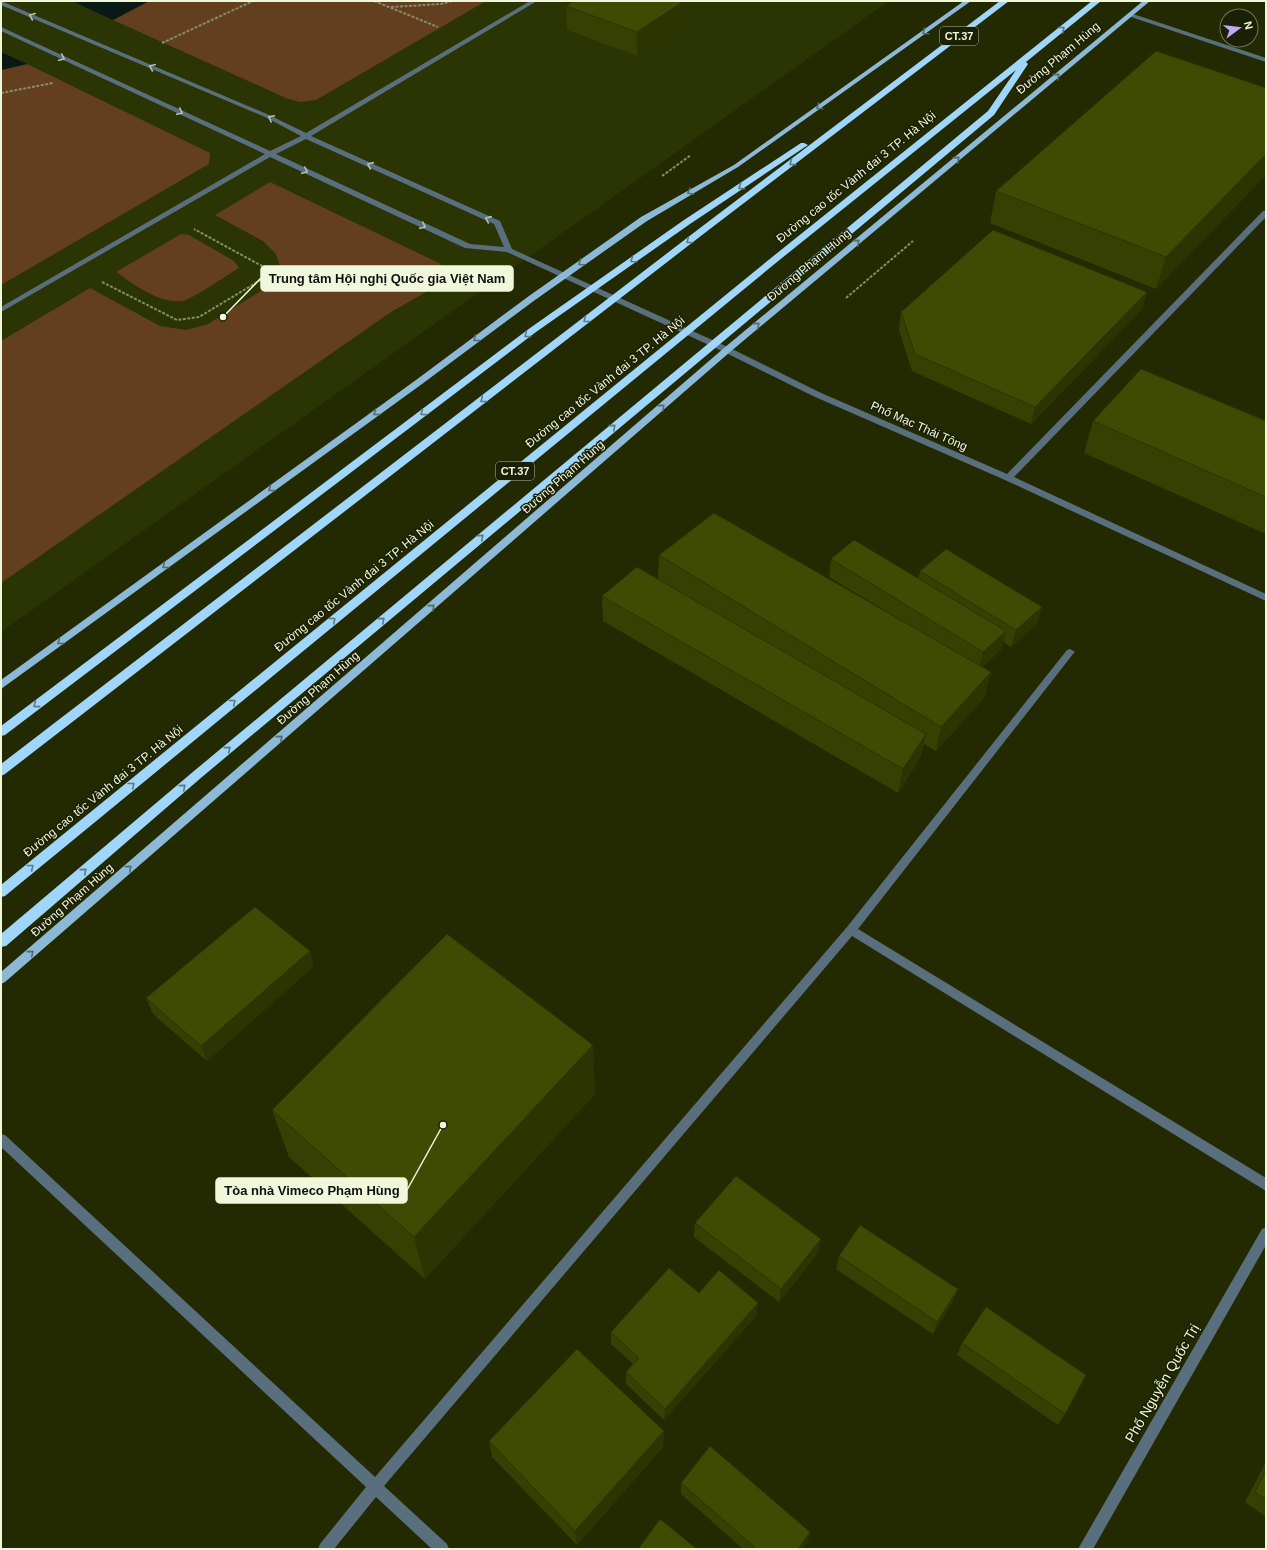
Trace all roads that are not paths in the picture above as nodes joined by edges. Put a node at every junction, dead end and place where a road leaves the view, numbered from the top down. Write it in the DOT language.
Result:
graph roads {
  1 [pos="534,1"];
  2 [pos="968,1"];
  3 [pos="1005,1"];
  4 [pos="1098,1"];
  5 [pos="1147,1"];
  6 [pos="1,3"];
  7 [pos="1130,16"];
  8 [pos="1,30"];
  9 [pos="1031,53"];
  10 [pos="1266,60"];
  11 [pos="913,72"];
  12 [pos="306,136"];
  13 [pos="270,154"];
  14 [pos="1266,213"];
  15 [pos="509,250"];
  16 [pos="564,275"];
  17 [pos="1,310"];
  18 [pos="727,350"];
  19 [pos="1008,478"];
  20 [pos="1266,598"];
  21 [pos="1070,652"];
  22 [pos="1,685"];
  23 [pos="1,732"];
  24 [pos="1,771"];
  25 [pos="1,892"];
  26 [pos="851,930"];
  27 [pos="1,942"];
  28 [pos="1,979"];
  29 [pos="1,1139"];
  30 [pos="1266,1185"];
  31 [pos="1266,1233"];
  32 [pos="375,1487"];
  33 [pos="325,1549"];
  34 [pos="442,1549"];
  35 [pos="1085,1549"];
  1 -- 12 [label="street"];
  2 -- 16 [label="main road, one-way"];
  3 -- 11 [label="highway, CT.37"];
  9 -- 4 [label="highway, Đường cao tốc Vành đai 3 TP. Hà Nội / CT.37, one-way"];
  5 -- 7 [label="main road, Đường Phạm Hùng"];
  12 -- 6 [label="street, one-way"];
  7 -- 10 [label="street"];
  18 -- 7 [label="main road, Đường Phạm Hùng, one-way"];
  8 -- 13 [label="street, Phố Mạc Thái Tông, one-way"];
  25 -- 9 [label="highway, Đường cao tốc Vành đai 3 TP. Hà Nội / CT.37, one-way"];
  27 -- 9 [label="highway, one-way"];
  11 -- 23 [label="highway, one-way"];
  11 -- 24 [label="highway, CT.37, one-way"];
  12 -- 13 [label="street"];
  15 -- 12 [label="street, one-way"];
  13 -- 15 [label="street, Phố Mạc Thái Tông, one-way"];
  13 -- 17 [label="street"];
  14 -- 19 [label="street"];
  15 -- 16 [label="street, Phố Mạc Thái Tông"];
  16 -- 18 [label="street, Phố Mạc Thái Tông"];
  16 -- 22 [label="main road, one-way"];
  18 -- 19 [label="street, Phố Mạc Thái Tông"];
  28 -- 18 [label="main road, Đường Phạm Hùng, one-way"];
  19 -- 20 [label="street, Phố Mạc Thái Tông"];
  21 -- 26 [label="street"];
  26 -- 30 [label="street"];
  26 -- 32 [label="street"];
  29 -- 32 [label="street"];
  31 -- 35 [label="street, Phố Nguyễn Quốc Trị"];
  32 -- 33 [label="street"];
  32 -- 34 [label="street"];
}
